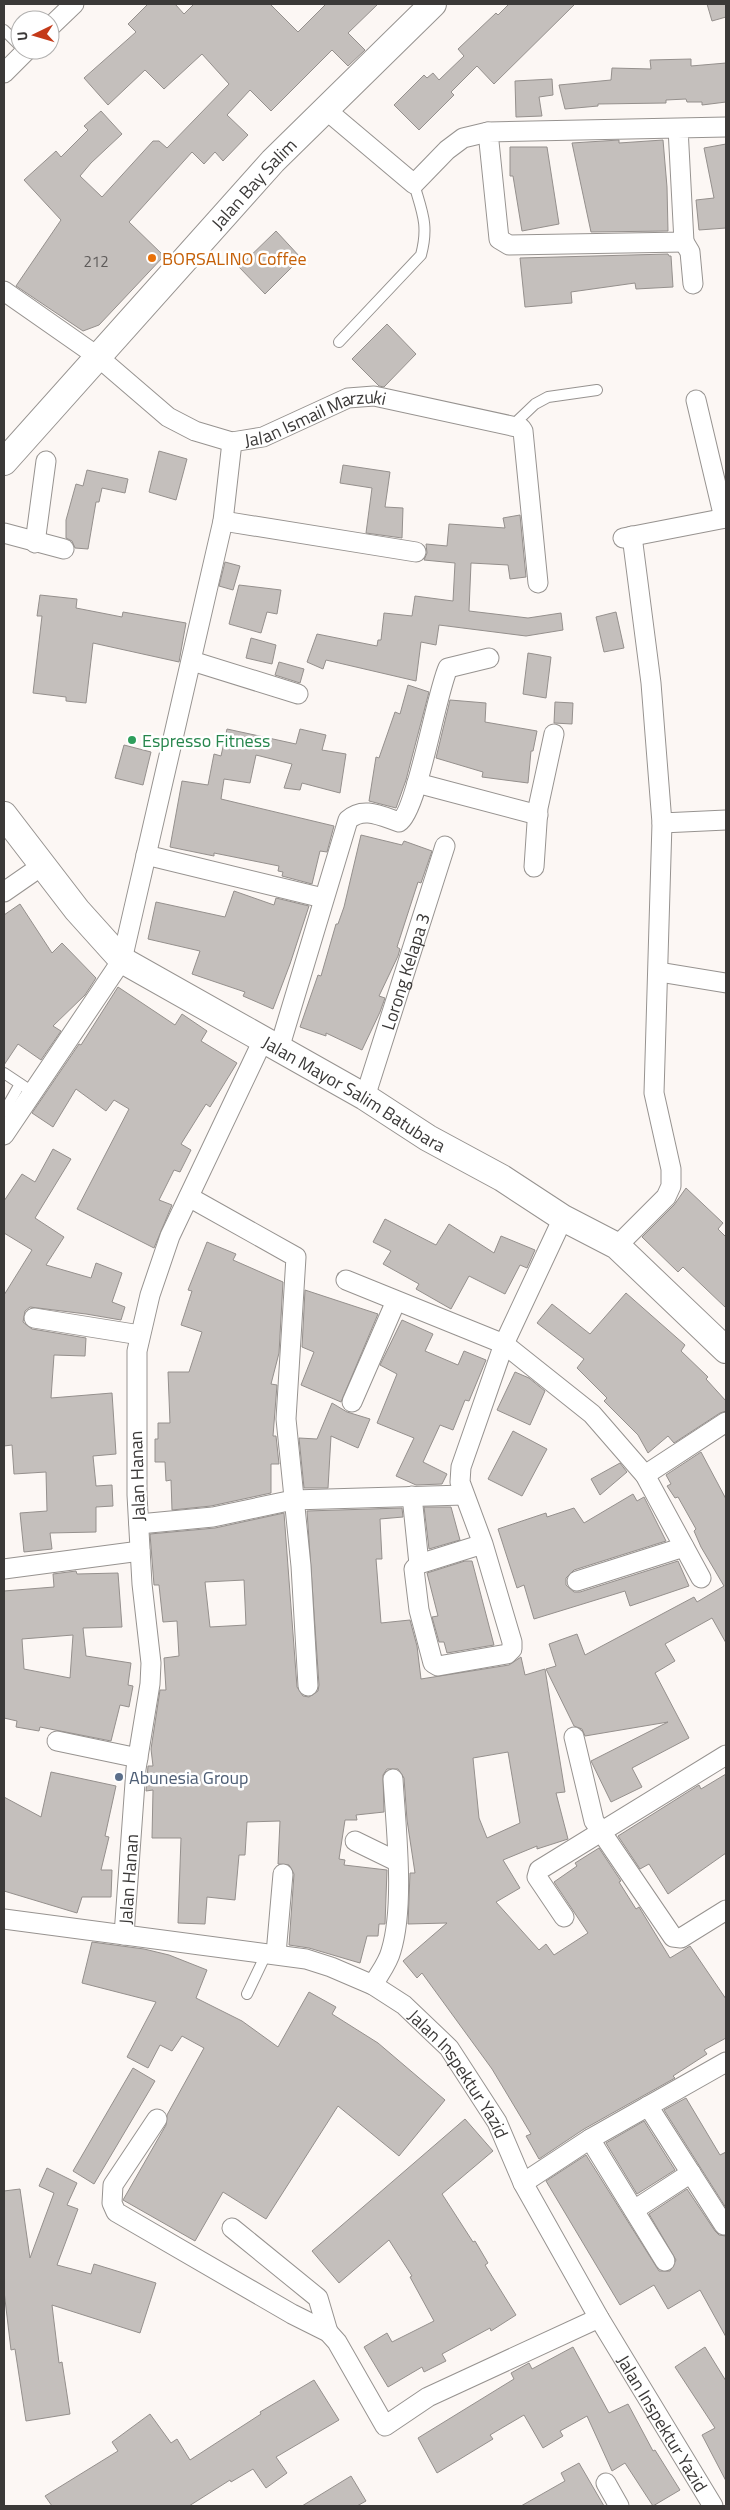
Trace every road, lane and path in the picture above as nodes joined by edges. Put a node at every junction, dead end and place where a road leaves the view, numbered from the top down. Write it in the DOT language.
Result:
graph roads {
  1 [pos="74,4"];
  2 [pos="433,4"];
  3 [pos="60,17"];
  4 [pos="15,60"];
  5 [pos="4,73"];
  6 [pos="325,109"];
  7 [pos="726,127"];
  8 [pos="678,128"];
  9 [pos="488,132"];
  10 [pos="414,184"];
  11 [pos="684,242"];
  12 [pos="693,284"];
  13 [pos="4,291"];
  14 [pos="339,342"];
  15 [pos="97,356"];
  16 [pos="597,390"];
  17 [pos="696,400"];
  18 [pos="516,427"];
  19 [pos="232,442"];
  20 [pos="46,461"];
  21 [pos="4,462"];
  22 [pos="725,518"];
  23 [pos="223,522"];
  24 [pos="4,533"];
  25 [pos="35,543"];
  26 [pos="64,549"];
  27 [pos="416,552"];
  28 [pos="538,583"];
  29 [pos="490,658"];
  30 [pos="192,662"];
  31 [pos="298,694"];
  32 [pos="554,734"];
  33 [pos="417,783"];
  34 [pos="4,815"];
  35 [pos="538,815"];
  36 [pos="726,820"];
  37 [pos="662,823"];
  38 [pos="445,846"];
  39 [pos="146,854"];
  40 [pos="43,865"];
  41 [pos="534,867"];
  42 [pos="4,892"];
  43 [pos="324,898"];
  44 [pos="122,960"];
  45 [pos="659,972"];
  46 [pos="726,983"];
  47 [pos="271,1044"];
  48 [pos="4,1073"];
  49 [pos="27,1088"];
  50 [pos="365,1097"];
  51 [pos="4,1112"];
  52 [pos="4,1135"];
  53 [pos="188,1197"];
  54 [pos="563,1218"];
  55 [pos="617,1246"];
  56 [pos="346,1280"];
  57 [pos="396,1300"];
  58 [pos="34,1318"];
  59 [pos="140,1335"];
  60 [pos="504,1344"];
  61 [pos="726,1350"];
  62 [pos="352,1402"];
  63 [pos="726,1422"];
  64 [pos="646,1475"];
  65 [pos="464,1495"];
  66 [pos="412,1496"];
  67 [pos="294,1500"];
  68 [pos="139,1524"];
  69 [pos="483,1544"];
  70 [pos="684,1547"];
  71 [pos="140,1551"];
  72 [pos="419,1564"];
  73 [pos="4,1569"];
  74 [pos="700,1578"];
  75 [pos="577,1581"];
  76 [pos="308,1686"];
  77 [pos="574,1737"];
  78 [pos="57,1741"];
  79 [pos="726,1755"];
  80 [pos="138,1758"];
  81 [pos="393,1780"];
  82 [pos="600,1831"];
  83 [pos="355,1841"];
  84 [pos="396,1861"];
  85 [pos="283,1874"];
  86 [pos="726,1910"];
  87 [pos="564,1917"];
  88 [pos="4,1919"];
  89 [pos="124,1935"];
  90 [pos="272,1953"];
  91 [pos="373,1985"];
  92 [pos="247,1994"];
  93 [pos="726,2062"];
  94 [pos="648,2106"];
  95 [pos="157,2119"];
  96 [pos="590,2139"];
  97 [pos="691,2173"];
  98 [pos="523,2183"];
  99 [pos="634,2210"];
  100 [pos="724,2225"];
  101 [pos="232,2228"];
  102 [pos="665,2262"];
  103 [pos="600,2318"];
  104 [pos="328,2332"];
  105 [pos="606,2483"];
  106 [pos="619,2506"];
  107 [pos="713,2506"];
  1 -- 3 [label="street"];
  2 -- 6 [label="street, Jalan Bay Salim"];
  4 -- 5 [label="street"];
  6 -- 10 [label="street"];
  6 -- 15 [label="street, Jalan Bay Salim"];
  7 -- 8 [label="street"];
  8 -- 9 [label="street"];
  8 -- 11 [label="street"];
  9 -- 10 [label="street"];
  9 -- 11 [label="street"];
  10 -- 14 [label="lane"];
  11 -- 12 [label="street"];
  13 -- 15 [label="street, Jalan Ismail Marzuki"];
  15 -- 19 [label="street, Jalan Ismail Marzuki"];
  15 -- 21 [label="street, Jalan Bay Salim"];
  16 -- 18 [label="lane"];
  17 -- 22 [label="street"];
  18 -- 19 [label="street, Jalan Ismail Marzuki"];
  18 -- 28 [label="street"];
  19 -- 23 [label="street"];
  20 -- 25 [label="street"];
  22 -- 37 [label="street"];
  23 -- 27 [label="street"];
  23 -- 30 [label="street"];
  24 -- 25 [label="street"];
  25 -- 26 [label="street"];
  29 -- 33 [label="street"];
  30 -- 31 [label="street"];
  30 -- 39 [label="street"];
  32 -- 35 [label="street"];
  33 -- 35 [label="street"];
  33 -- 43 [label="street, Jalan Hanan"];
  34 -- 40 [label="street, Jalan Mayor Salim Batubara"];
  35 -- 41 [label="street"];
  36 -- 37 [label="street"];
  37 -- 45 [label="street"];
  38 -- 50 [label="street, Lorong Kelapa 3"];
  39 -- 43 [label="street"];
  39 -- 44 [label="street"];
  40 -- 42 [label="street"];
  40 -- 44 [label="street, Jalan Mayor Salim Batubara"];
  43 -- 47 [label="street, Jalan Hanan"];
  44 -- 47 [label="street, Jalan Mayor Salim Batubara"];
  44 -- 49 [label="street"];
  45 -- 46 [label="street"];
  45 -- 55 [label="street"];
  47 -- 50 [label="street, Jalan Mayor Salim Batubara"];
  47 -- 53 [label="street, Jalan Hanan"];
  48 -- 49 [label="lane"];
  49 -- 51 [label="lane"];
  49 -- 52 [label="street"];
  50 -- 54 [label="street, Jalan Mayor Salim Batubara"];
  53 -- 59 [label="street, Jalan Hanan"];
  53 -- 67 [label="street"];
  54 -- 55 [label="street, Jalan Mayor Salim Batubara"];
  54 -- 60 [label="street"];
  55 -- 61 [label="street, Jalan Mayor Salim Batubara"];
  56 -- 57 [label="street"];
  57 -- 60 [label="street"];
  57 -- 62 [label="street"];
  58 -- 59 [label="street"];
  59 -- 68 [label="street, Jalan Hanan"];
  60 -- 64 [label="street"];
  60 -- 65 [label="street"];
  63 -- 64 [label="street"];
  64 -- 70 [label="street"];
  65 -- 66 [label="street"];
  65 -- 69 [label="street"];
  66 -- 67 [label="street"];
  66 -- 72 [label="street"];
  67 -- 68 [label="street"];
  67 -- 76 [label="street"];
  68 -- 71 [label="street, Jalan Hanan"];
  69 -- 72 [label="street"];
  69 -- 72 [label="street"];
  70 -- 74 [label="street"];
  70 -- 75 [label="street"];
  71 -- 73 [label="street"];
  71 -- 80 [label="street, Jalan Hanan"];
  77 -- 82 [label="street"];
  78 -- 80 [label="street"];
  79 -- 82 [label="street"];
  80 -- 89 [label="street, Jalan Hanan"];
  81 -- 84 [label="street"];
  82 -- 86 [label="street"];
  82 -- 87 [label="street"];
  83 -- 84 [label="street"];
  84 -- 91 [label="street"];
  85 -- 90 [label="street"];
  88 -- 89 [label="street, Jalan Inspektur Yazid"];
  89 -- 90 [label="street, Jalan Inspektur Yazid"];
  90 -- 91 [label="street, Jalan Inspektur Yazid"];
  90 -- 92 [label="lane"];
  91 -- 98 [label="street, Jalan Inspektur Yazid"];
  93 -- 94 [label="street"];
  94 -- 96 [label="street"];
  94 -- 97 [label="street"];
  95 -- 104 [label="street"];
  96 -- 98 [label="street"];
  96 -- 99 [label="street"];
  97 -- 99 [label="street"];
  97 -- 100 [label="street"];
  98 -- 103 [label="street, Jalan Inspektur Yazid"];
  99 -- 102 [label="street"];
  101 -- 104 [label="street"];
  103 -- 104 [label="street"];
  103 -- 107 [label="street, Jalan Inspektur Yazid"];
  105 -- 106 [label="street"];
}
